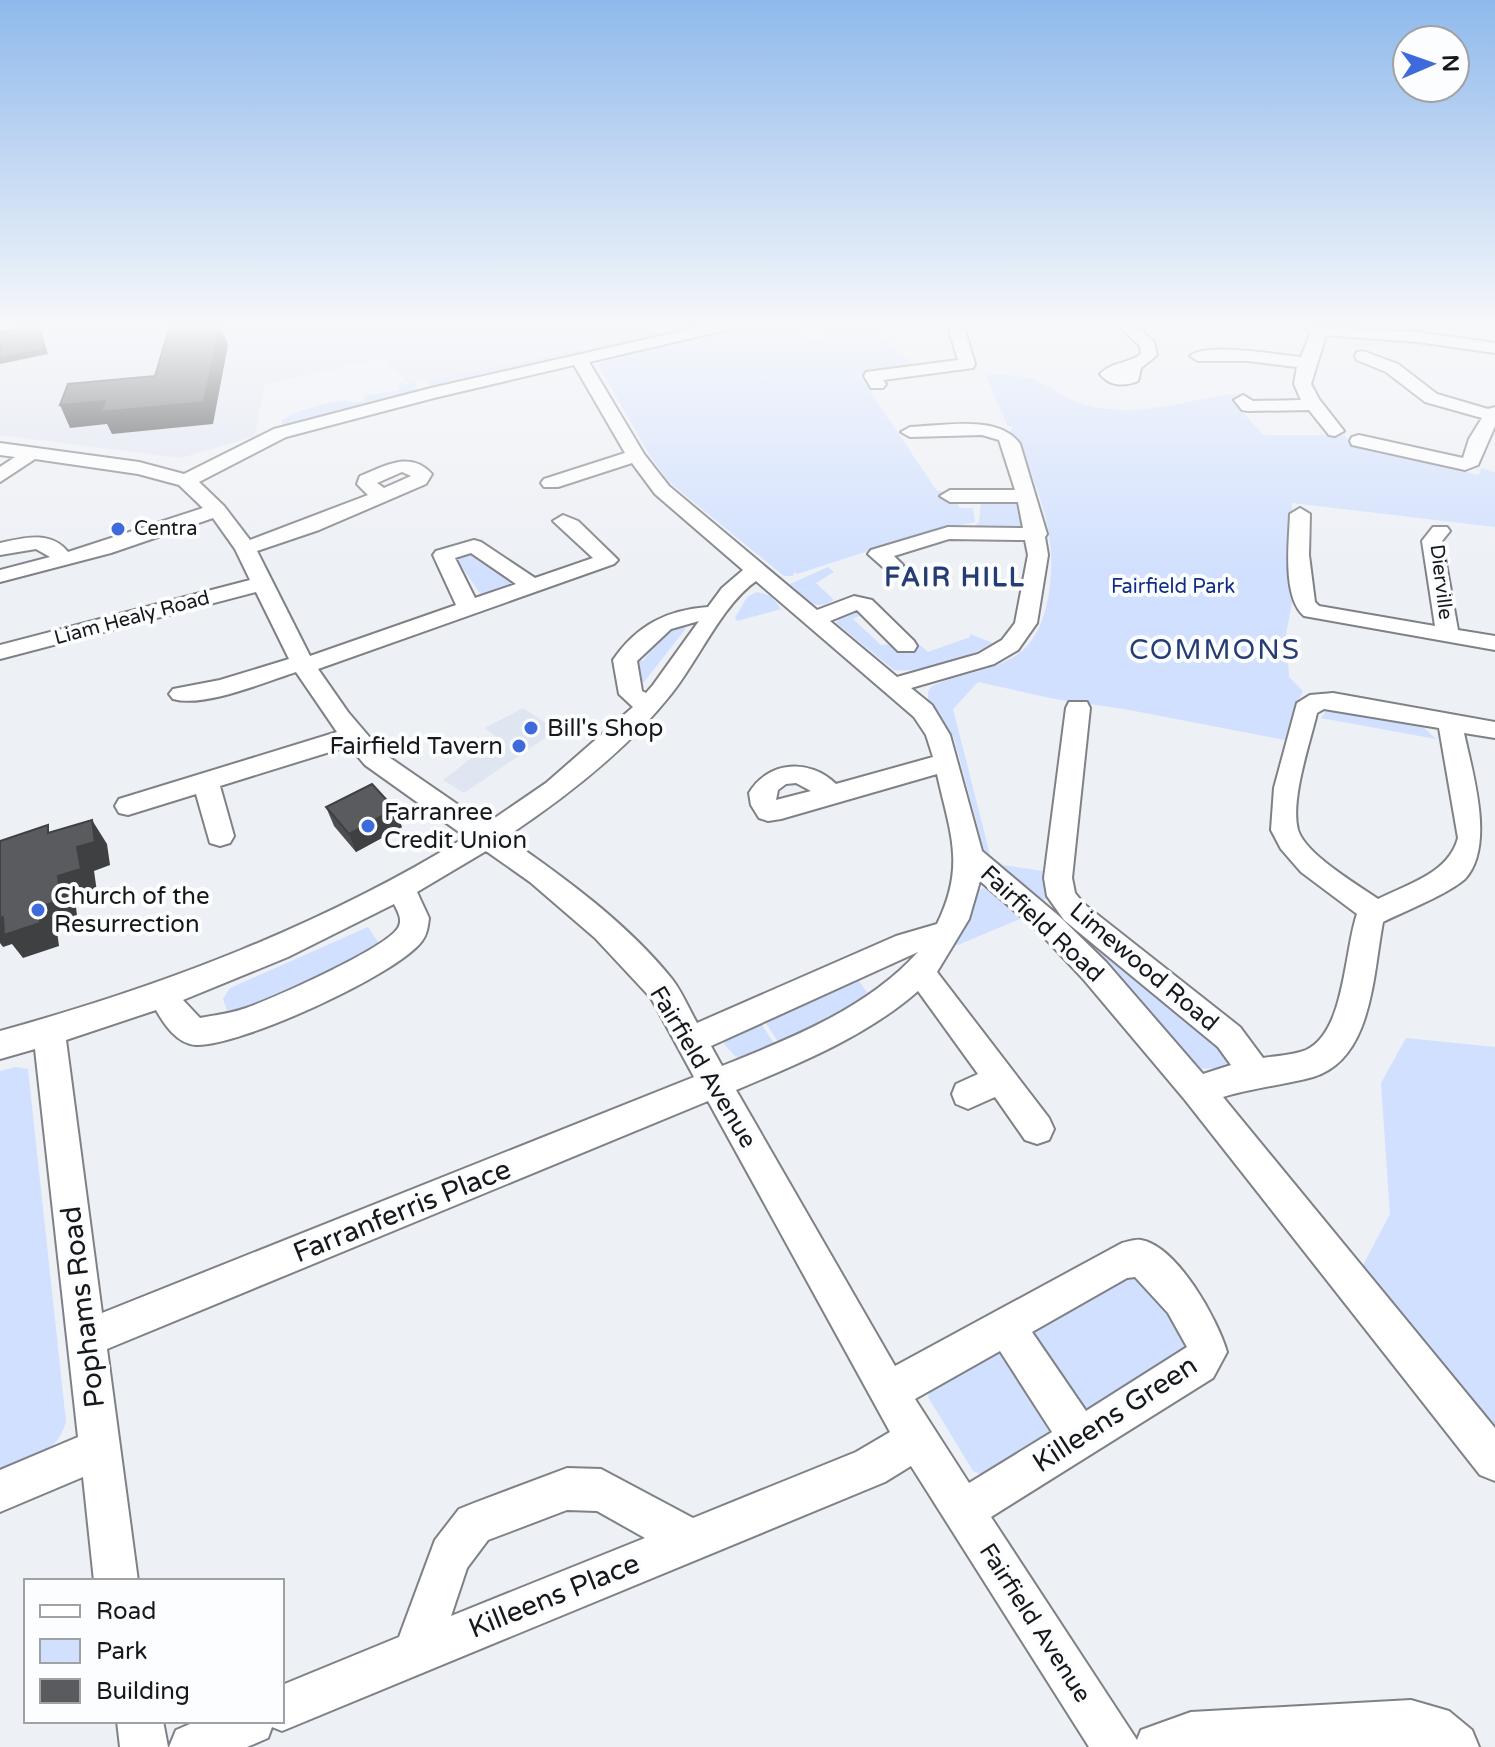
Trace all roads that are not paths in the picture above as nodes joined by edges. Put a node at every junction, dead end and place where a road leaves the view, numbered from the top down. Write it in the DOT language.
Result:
graph roads {
  1 [pos="308,409"];
  2 [pos="368,409"];
  3 [pos="608,409"];
  4 [pos="1316,409"];
  5 [pos="1472,409"];
  6 [pos="1494,414"];
  7 [pos="1335,431"];
  8 [pos="280,433"];
  9 [pos="910,433"];
  10 [pos="1359,441"];
  11 [pos="0,449"];
  12 [pos="32,453"];
  13 [pos="636,456"];
  14 [pos="0,476"];
  15 [pos="186,481"];
  16 [pos="551,483"];
  17 [pos="382,496"];
  18 [pos="1027,496"];
  19 [pos="961,500"];
  20 [pos="217,510"];
  21 [pos="1300,514"];
  22 [pos="563,521"];
  23 [pos="1440,531"];
  24 [pos="1037,534"];
  25 [pos="245,548"];
  26 [pos="0,549"];
  27 [pos="63,561"];
  28 [pos="892,565"];
  29 [pos="756,571"];
  30 [pos="0,576"];
  31 [pos="264,583"];
  32 [pos="532,586"];
  33 [pos="469,608"];
  34 [pos="714,613"];
  35 [pos="812,620"];
  36 [pos="1448,635"];
  37 [pos="1495,643"];
  38 [pos="906,646"];
  39 [pos="0,652"];
  40 [pos="303,665"];
  41 [pos="895,685"];
  42 [pos="181,694"];
  43 [pos="646,705"];
  44 [pos="1078,708"];
  45 [pos="1450,723"];
  46 [pos="1495,730"];
  47 [pos="352,736"];
  48 [pos="947,762"];
  49 [pos="206,781"];
  50 [pos="830,795"];
  51 [pos="128,806"];
  52 [pos="220,836"];
  53 [pos="485,836"];
  54 [pos="969,856"];
  55 [pos="401,888"];
  56 [pos="1375,912"];
  57 [pos="946,933"];
  58 [pos="918,973"];
  59 [pos="163,994"];
  60 [pos="49,1033"];
  61 [pos="693,1039"];
  62 [pos="0,1045"];
  63 [pos="1255,1074"];
  64 [pos="1000,1079"];
  65 [pos="715,1083"];
  66 [pos="1197,1090"];
  67 [pos="968,1094"];
  68 [pos="1037,1129"];
  69 [pos="1006,1326"];
  70 [pos="88,1338"];
  71 [pos="888,1392"];
  72 [pos="1080,1438"];
  73 [pos="917,1439"];
  74 [pos="99,1449"];
  75 [pos="1495,1460"];
  76 [pos="0,1491"];
  77 [pos="962,1511"];
  78 [pos="692,1541"];
  79 [pos="116,1579"];
  80 [pos="416,1652"];
  81 [pos="284,1707"];
  82 [pos="140,1723"];
  83 [pos="247,1723"];
  84 [pos="144,1747"];
  85 [pos="193,1747"];
  86 [pos="1116,1747"];
  87 [pos="1158,1747"];
  88 [pos="1455,1747"];
  1 -- 8 [label="street"];
  2 -- 8 [label="street"];
  3 -- 13 [label="street, Fairfield Road"];
  4 -- 7 [label="street"];
  5 -- 6 [label="street"];
  6 -- 10 [label="street"];
  8 -- 15 [label="street"];
  9 -- 18 [label="street"];
  11 -- 12 [label="street"];
  12 -- 14 [label="street"];
  12 -- 15 [label="street"];
  13 -- 16 [label="street"];
  13 -- 29 [label="street, Fairfield Road"];
  15 -- 20 [label="street, Fairfield Avenue"];
  17 -- 25 [label="street"];
  18 -- 19 [label="street"];
  18 -- 24 [label="street"];
  20 -- 25 [label="street, Fairfield Avenue"];
  20 -- 27 [label="street"];
  21 -- 36 [label="street"];
  22 -- 32 [label="street"];
  23 -- 36 [label="street, Dierville"];
  24 -- 28 [label="street"];
  24 -- 41 [label="street"];
  25 -- 31 [label="street, Fairfield Avenue"];
  26 -- 27 [label="street"];
  27 -- 30 [label="street"];
  29 -- 34 [label="street"];
  29 -- 35 [label="street, Fairfield Road"];
  31 -- 39 [label="street, Liam Healy Road"];
  31 -- 40 [label="street, Fairfield Avenue"];
  32 -- 33 [label="street"];
  32 -- 33 [label="street"];
  33 -- 40 [label="street"];
  34 -- 43 [label="street"];
  34 -- 43 [label="street"];
  35 -- 38 [label="street"];
  35 -- 41 [label="street, Fairfield Road"];
  36 -- 37 [label="street"];
  40 -- 42 [label="street"];
  40 -- 47 [label="street, Fairfield Avenue"];
  41 -- 48 [label="street, Fairfield Road"];
  43 -- 53 [label="street"];
  44 -- 63 [label="street, Limewood Road"];
  45 -- 46 [label="street"];
  45 -- 56 [label="street"];
  45 -- 56 [label="street"];
  47 -- 49 [label="street"];
  47 -- 53 [label="street, Fairfield Avenue"];
  48 -- 50 [label="street"];
  48 -- 54 [label="street, Fairfield Road"];
  49 -- 51 [label="street"];
  49 -- 52 [label="street"];
  53 -- 55 [label="street"];
  53 -- 61 [label="street, Fairfield Avenue"];
  54 -- 57 [label="street"];
  54 -- 66 [label="street, Fairfield Road"];
  55 -- 59 [label="street"];
  55 -- 59 [label="street"];
  56 -- 63 [label="street"];
  57 -- 58 [label="street"];
  57 -- 61 [label="street"];
  58 -- 64 [label="street"];
  58 -- 65 [label="street, Farranferris Place"];
  59 -- 60 [label="street"];
  60 -- 62 [label="street"];
  60 -- 70 [label="street, Pophams Road"];
  61 -- 65 [label="street, Fairfield Avenue"];
  63 -- 66 [label="street"];
  64 -- 67 [label="street"];
  64 -- 68 [label="street"];
  65 -- 70 [label="street, Farranferris Place"];
  65 -- 71 [label="street, Fairfield Avenue"];
  66 -- 75 [label="street, Fairfield Road"];
  69 -- 71 [label="street, Killeens Green"];
  69 -- 72 [label="street"];
  69 -- 72 [label="street, Killeens Green"];
  70 -- 74 [label="street, Pophams Road"];
  71 -- 73 [label="street, Fairfield Avenue"];
  72 -- 77 [label="street, Killeens Green"];
  73 -- 77 [label="street, Fairfield Avenue"];
  73 -- 78 [label="street, Killeens Place"];
  74 -- 76 [label="street"];
  74 -- 79 [label="street, Pophams Road"];
  77 -- 86 [label="street, Fairfield Avenue"];
  78 -- 80 [label="street, Killeens Place"];
  78 -- 80 [label="street, Killeens Place"];
  80 -- 81 [label="street, Killeens Place"];
  82 -- 84 [label="street"];
  83 -- 85 [label="street"];
  87 -- 88 [label="street"];
}
